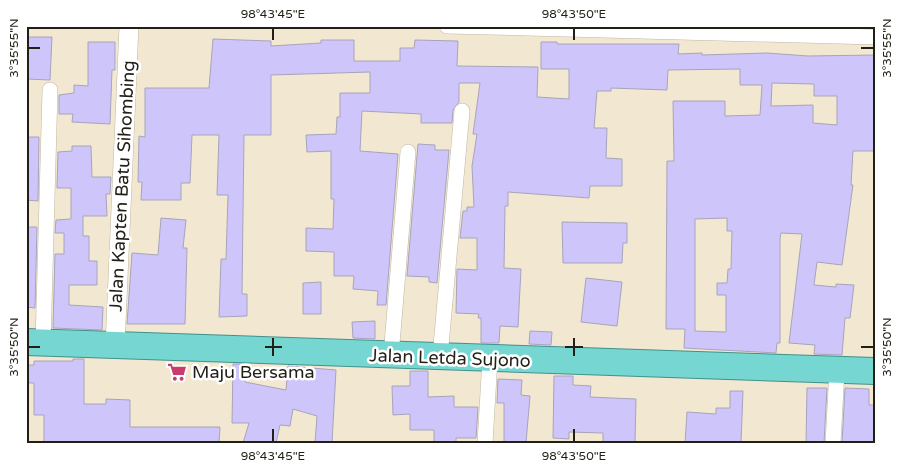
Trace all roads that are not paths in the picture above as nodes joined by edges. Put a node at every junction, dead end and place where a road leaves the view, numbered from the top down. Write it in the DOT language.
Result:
graph roads {
  1 [pos="129,26"];
  2 [pos="447,26"];
  3 [pos="875,37"];
  4 [pos="50,90"];
  5 [pos="462,112"];
  6 [pos="408,152"];
  7 [pos="35,343"];
  8 [pos="115,346"];
  9 [pos="391,356"];
  10 [pos="440,357"];
  11 [pos="490,359"];
  12 [pos="837,370"];
  13 [pos="875,371"];
  14 [pos="485,443"];
  15 [pos="833,443"];
  1 -- 8 [label="street, Jalan Kapten Batu Sihombing"];
  2 -- 3 [label="street"];
  4 -- 7 [label="street"];
  5 -- 10 [label="street"];
  6 -- 9 [label="street"];
  7 -- 8 [label="highway, Jalan Letda Sujono"];
  8 -- 9 [label="highway, Jalan Letda Sujono"];
  9 -- 10 [label="highway, Jalan Letda Sujono"];
  10 -- 11 [label="highway, Jalan Letda Sujono"];
  11 -- 12 [label="highway, Jalan Letda Sujono"];
  11 -- 14 [label="street"];
  12 -- 13 [label="highway, Jalan Letda Sujono"];
  12 -- 15 [label="street"];
}
